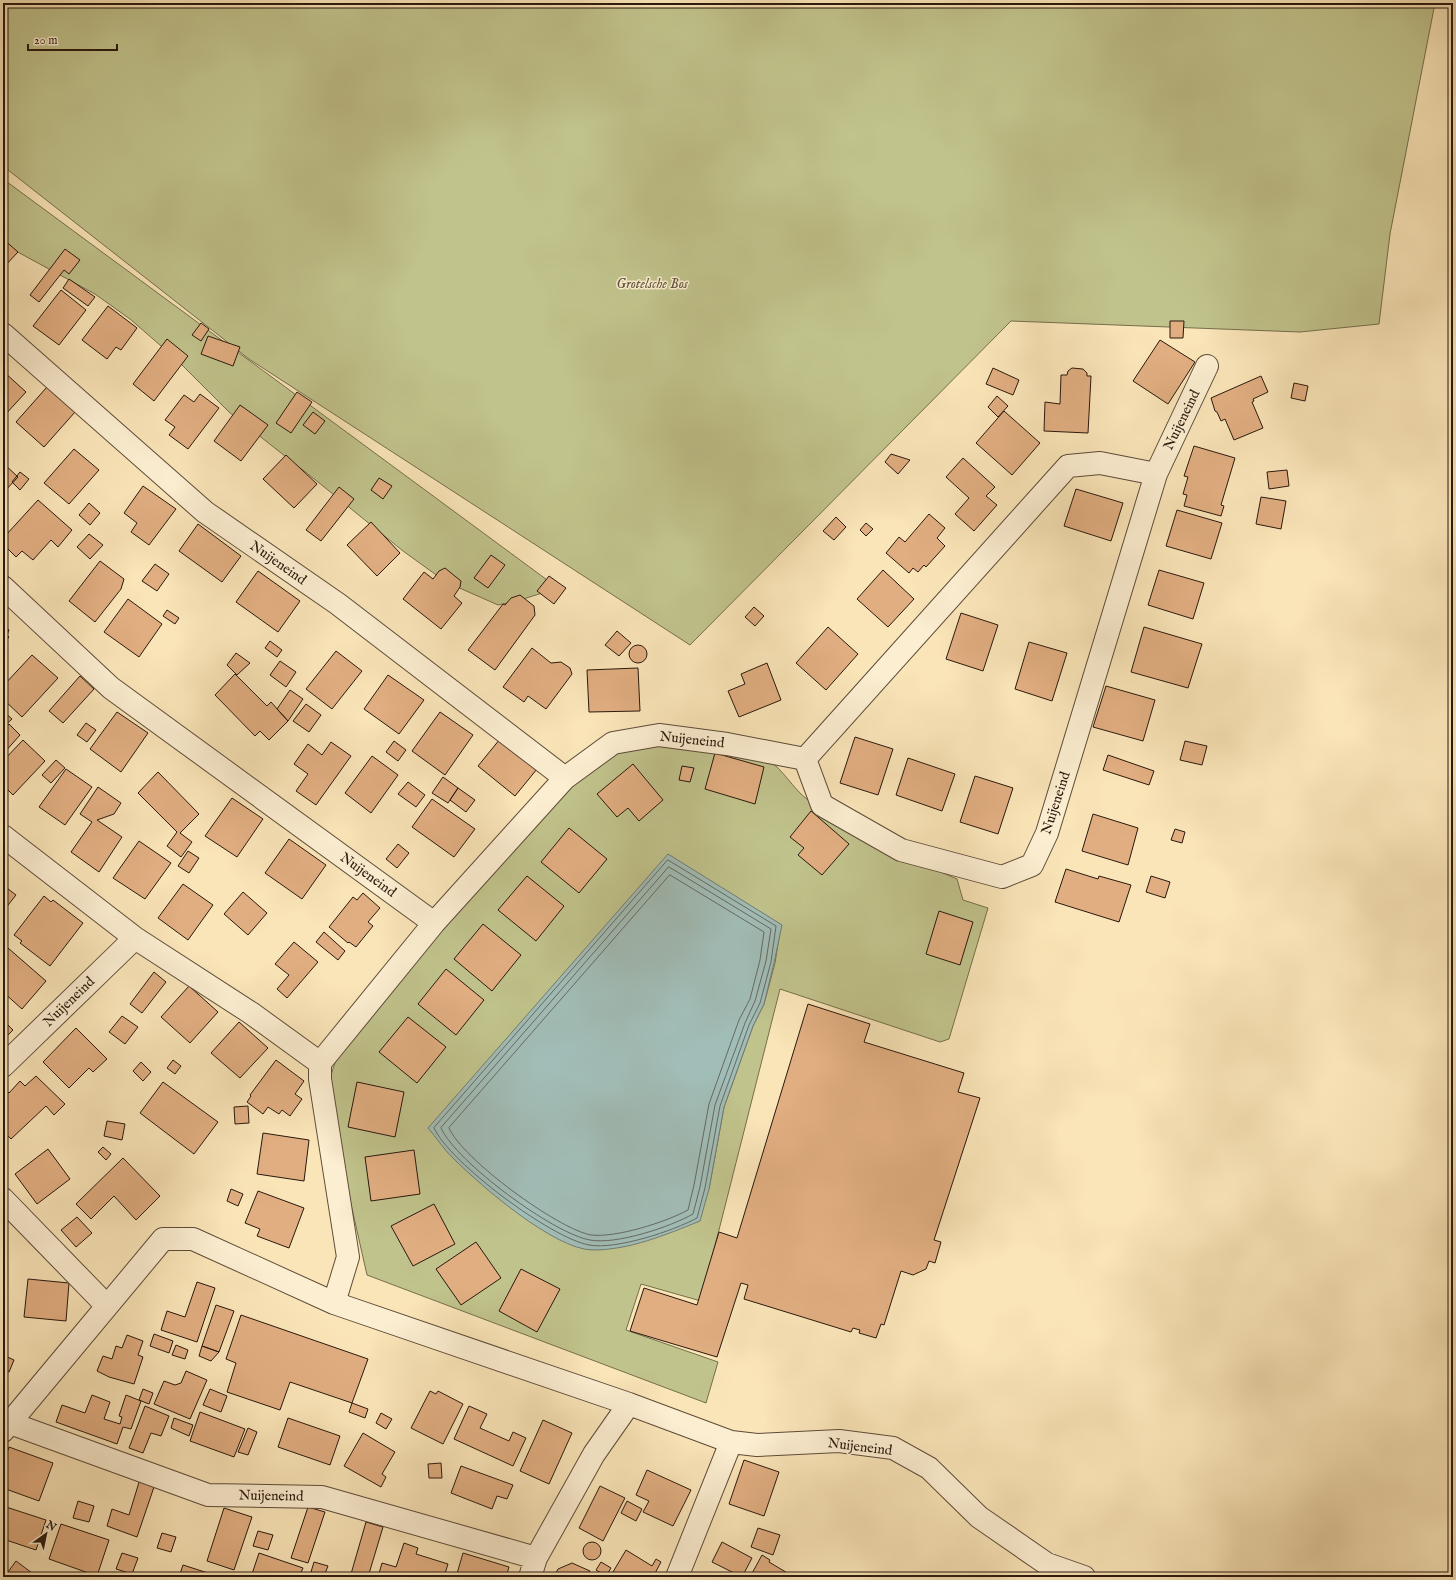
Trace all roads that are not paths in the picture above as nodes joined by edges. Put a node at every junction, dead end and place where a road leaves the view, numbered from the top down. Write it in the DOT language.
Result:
graph roads {
  1 [pos="3,334"];
  2 [pos="1207,366"];
  3 [pos="1156,474"];
  4 [pos="3,587"];
  5 [pos="805,759"];
  6 [pos="565,778"];
  7 [pos="3,836"];
  8 [pos="434,923"];
  9 [pos="135,938"];
  10 [pos="320,1063"];
  11 [pos="3,1066"];
  12 [pos="3,1199"];
  13 [pos="334,1302"];
  14 [pos="106,1305"];
  15 [pos="629,1404"];
  16 [pos="7,1427"];
  17 [pos="731,1442"];
  18 [pos="533,1568"];
  19 [pos="1046,1571"];
  20 [pos="677,1577"];
  21 [pos="1084,1577"];
  1 -- 6 [label="street, Nuijeneind"];
  2 -- 3 [label="street, Nuijeneind"];
  3 -- 5 [label="street"];
  3 -- 5 [label="street, Nuijeneind"];
  4 -- 8 [label="street, Nuijeneind"];
  5 -- 6 [label="street, Nuijeneind"];
  6 -- 8 [label="street, Nuijeneind"];
  7 -- 9 [label="street"];
  8 -- 10 [label="street, Nuijeneind"];
  9 -- 10 [label="street"];
  9 -- 11 [label="street, Nuijeneind"];
  10 -- 13 [label="street"];
  12 -- 14 [label="street"];
  13 -- 14 [label="street, Nuijeneind"];
  13 -- 15 [label="street, Nuijeneind"];
  14 -- 16 [label="street, Nuijeneind"];
  15 -- 17 [label="street, Nuijeneind"];
  15 -- 18 [label="street, Nuijeneind"];
  16 -- 18 [label="street, Nuijeneind"];
  17 -- 19 [label="street, Nuijeneind"];
  17 -- 20 [label="street"];
  19 -- 21 [label="street, Nuijeneind"];
}
